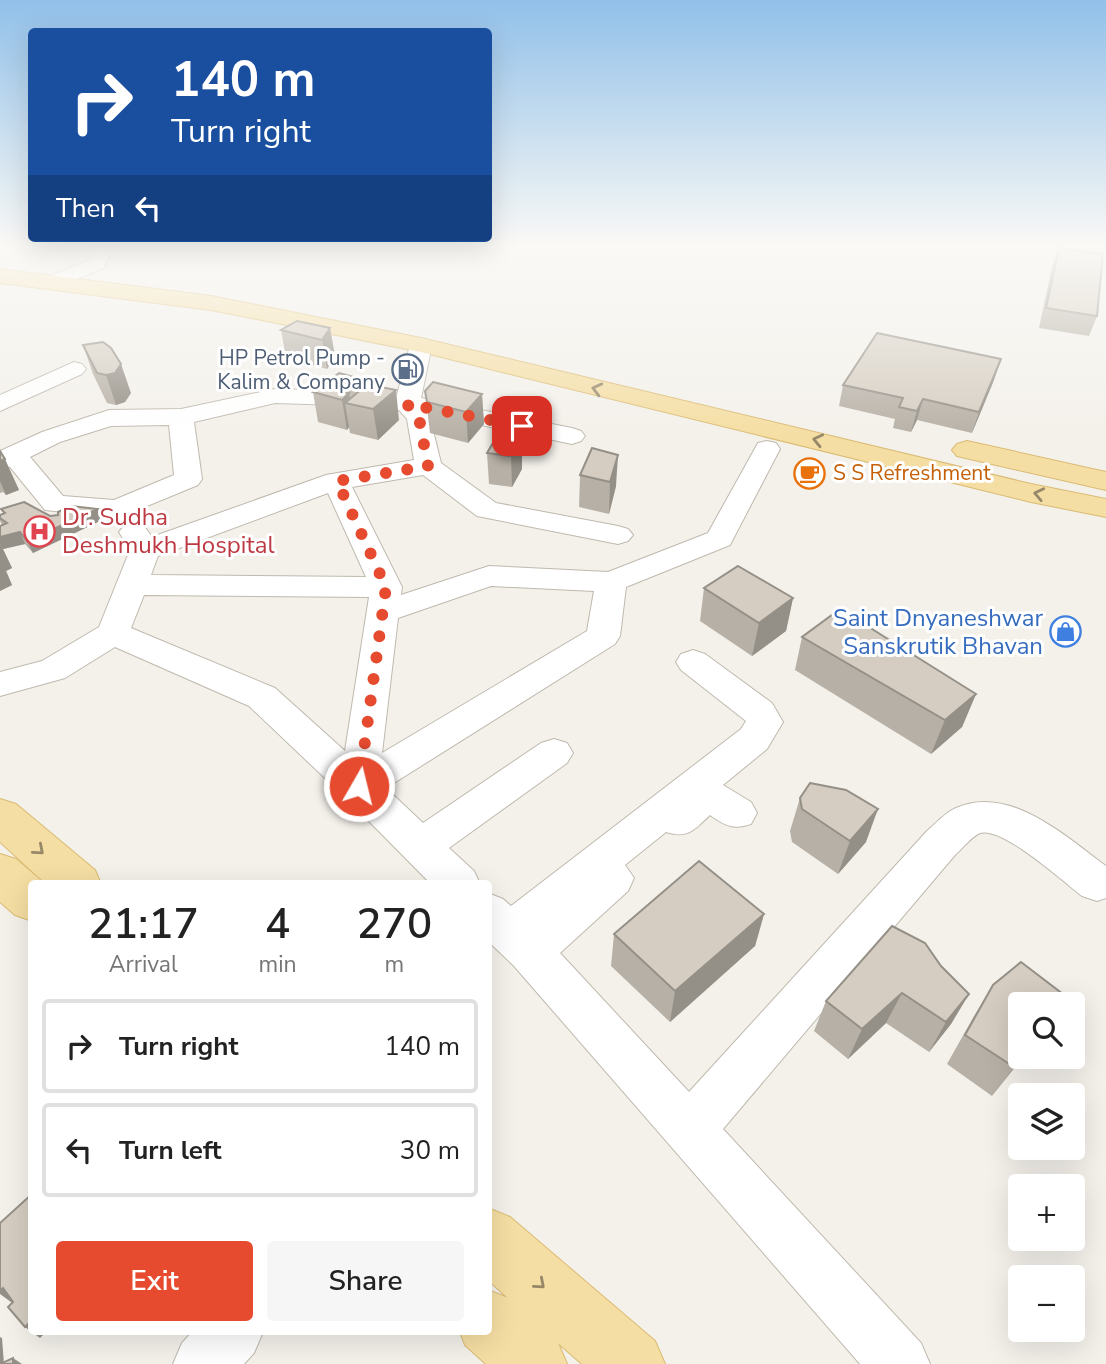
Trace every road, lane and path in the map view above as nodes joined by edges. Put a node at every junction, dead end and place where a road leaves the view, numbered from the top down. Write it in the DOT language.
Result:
graph roads {
  1 [pos="258,311"];
  2 [pos="428,338"];
  3 [pos="500,355"];
  4 [pos="74,369"];
  5 [pos="0,404"];
  6 [pos="407,404"];
  7 [pos="181,417"];
  8 [pos="858,426"];
  9 [pos="572,436"];
  10 [pos="940,444"];
  11 [pos="767,449"];
  12 [pos="7,458"];
  13 [pos="428,466"];
  14 [pos="337,481"];
  15 [pos="1106,481"];
  16 [pos="1106,508"];
  17 [pos="118,509"];
  18 [pos="618,535"];
  19 [pos="145,550"];
  20 [pos="611,582"];
  21 [pos="132,585"];
  22 [pos="384,599"];
  23 [pos="113,634"];
  24 [pos="692,662"];
  25 [pos="0,684"];
  26 [pos="554,753"];
  27 [pos="359,786"];
  28 [pos="737,813"];
  29 [pos="0,816"];
  30 [pos="421,846"];
  31 [pos="0,873"];
  32 [pos="73,880"];
  33 [pos="456,880"];
  34 [pos="1097,883"];
  35 [pos="28,898"];
  36 [pos="509,932"];
  37 [pos="689,1130"];
  38 [pos="492,1242"];
  39 [pos="492,1326"];
  40 [pos="230,1335"];
  41 [pos="203,1364"];
  42 [pos="534,1364"];
  43 [pos="632,1364"];
  44 [pos="900,1364"];
  1 -- 2 [label="main road"];
  2 -- 3 [label="main road"];
  2 -- 6 [label="street"];
  3 -- 8 [label="main road"];
  16 -- 3 [label="main road, one-way"];
  4 -- 5 [label="street"];
  6 -- 7 [label="street"];
  6 -- 9 [label="street"];
  6 -- 13 [label="street"];
  7 -- 12 [label="street"];
  7 -- 17 [label="street"];
  10 -- 15 [label="main road"];
  11 -- 20 [label="street"];
  12 -- 17 [label="street"];
  13 -- 14 [label="street"];
  13 -- 18 [label="street"];
  14 -- 19 [label="street"];
  14 -- 22 [label="street"];
  17 -- 19 [label="street"];
  19 -- 21 [label="street"];
  20 -- 22 [label="street"];
  20 -- 27 [label="street"];
  21 -- 22 [label="street"];
  21 -- 23 [label="street"];
  22 -- 27 [label="street"];
  23 -- 25 [label="street"];
  23 -- 27 [label="street"];
  24 -- 36 [label="street"];
  26 -- 30 [label="street"];
  27 -- 30 [label="street"];
  28 -- 36 [label="street"];
  29 -- 32 [label="main road, one-way"];
  30 -- 33 [label="street"];
  31 -- 35 [label="main road"];
  34 -- 37 [label="street"];
  36 -- 37 [label="street"];
  37 -- 44 [label="street"];
  38 -- 43 [label="main road, one-way"];
  39 -- 42 [label="main road"];
  40 -- 41 [label="street"];
}
